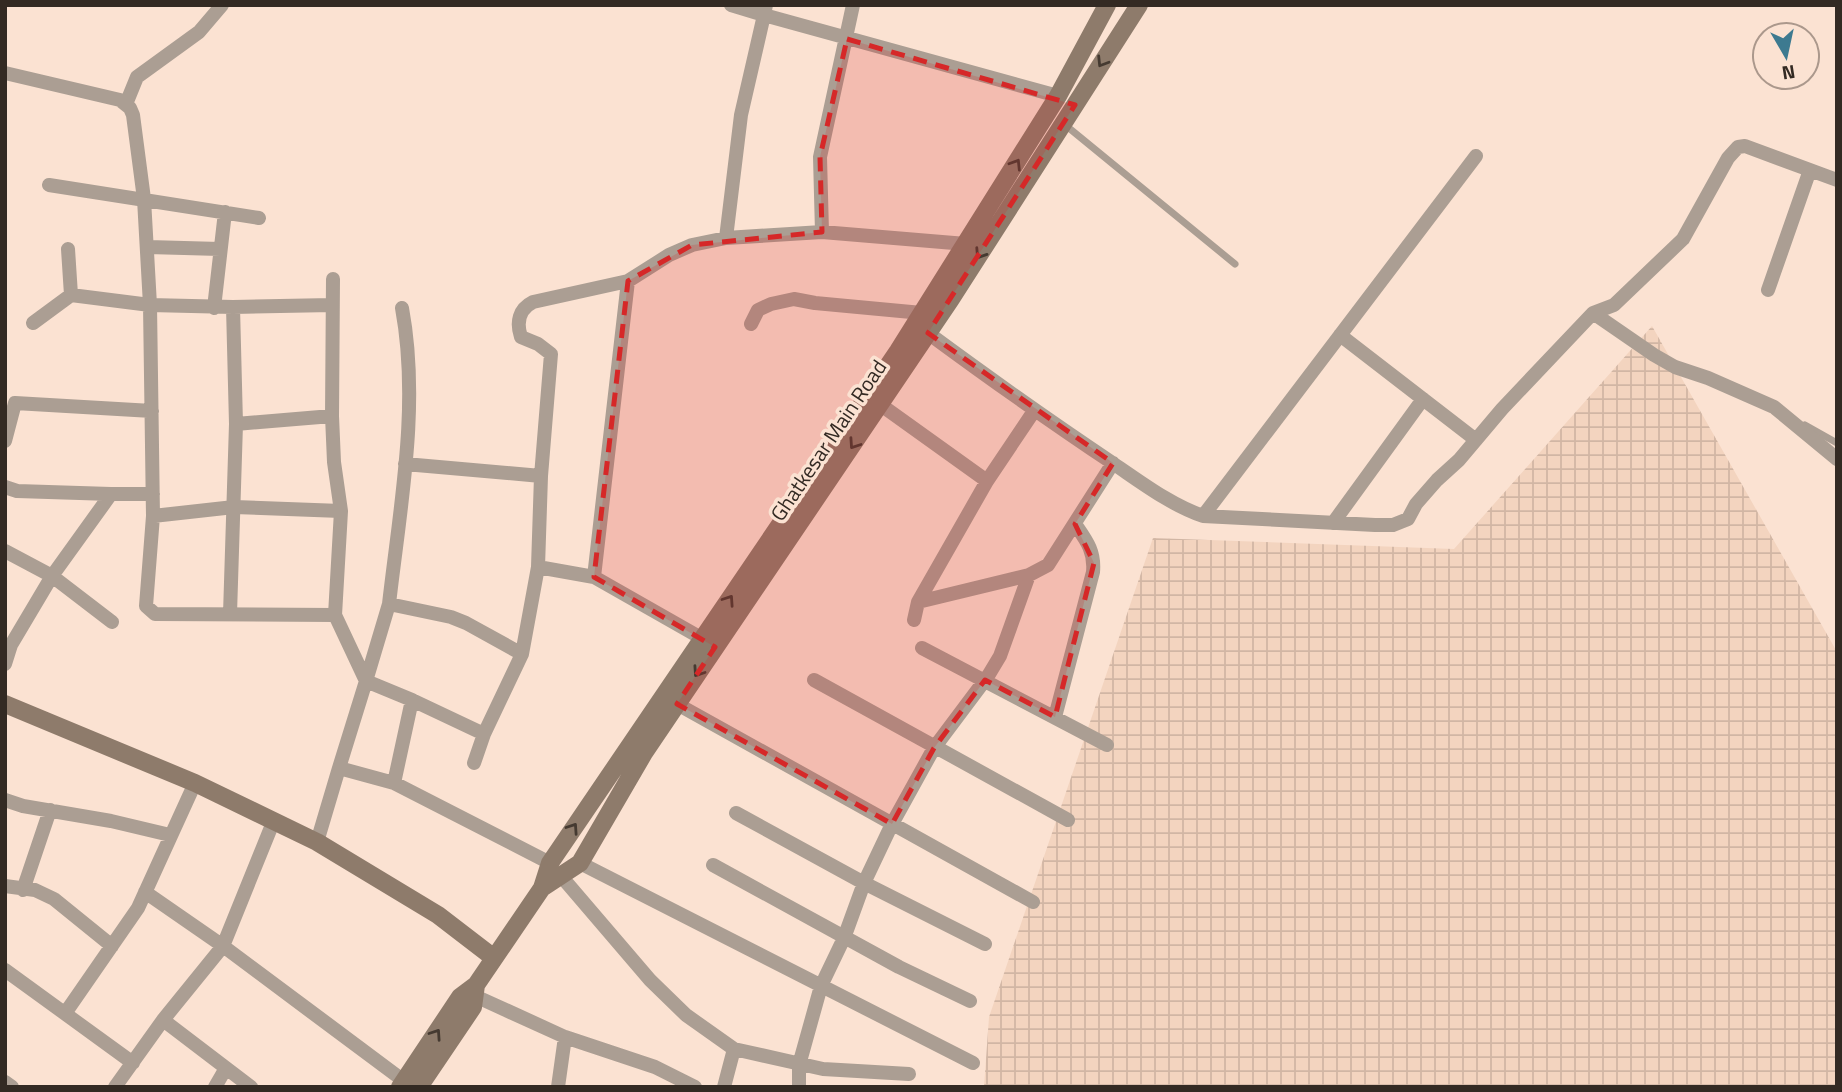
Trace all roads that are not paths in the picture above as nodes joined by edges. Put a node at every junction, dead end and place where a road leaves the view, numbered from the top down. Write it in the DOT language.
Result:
graph roads {
  1 [pos="222,5"];
  2 [pos="731,5"];
  3 [pos="853,5"];
  4 [pos="1107,5"];
  5 [pos="1139,5"];
  6 [pos="765,10"];
  7 [pos="847,38"];
  8 [pos="5,73"];
  9 [pos="1058,96"];
  10 [pos="126,104"];
  11 [pos="1075,106"];
  12 [pos="1063,124"];
  13 [pos="1476,156"];
  14 [pos="1810,170"];
  15 [pos="1837,180"];
  16 [pos="49,185"];
  17 [pos="144,199"];
  18 [pos="225,212"];
  19 [pos="259,218"];
  20 [pos="822,232"];
  21 [pos="726,238"];
  22 [pos="966,243"];
  23 [pos="148,247"];
  24 [pos="68,248"];
  25 [pos="220,249"];
  26 [pos="1235,264"];
  27 [pos="333,279"];
  28 [pos="628,281"];
  29 [pos="1768,290"];
  30 [pos="71,295"];
  31 [pos="332,304"];
  32 [pos="150,306"];
  33 [pos="233,307"];
  34 [pos="402,307"];
  35 [pos="214,308"];
  36 [pos="922,313"];
  37 [pos="1593,313"];
  38 [pos="33,323"];
  39 [pos="751,324"];
  40 [pos="928,333"];
  41 [pos="1340,335"];
  42 [pos="1423,400"];
  43 [pos="10,402"];
  44 [pos="881,405"];
  45 [pos="1774,407"];
  46 [pos="152,411"];
  47 [pos="1034,411"];
  48 [pos="332,416"];
  49 [pos="236,424"];
  50 [pos="1476,440"];
  51 [pos="5,441"];
  52 [pos="1837,443"];
  53 [pos="1837,458"];
  54 [pos="1112,463"];
  55 [pos="405,464"];
  56 [pos="541,476"];
  57 [pos="986,481"];
  58 [pos="5,487"];
  59 [pos="111,494"];
  60 [pos="153,494"];
  61 [pos="234,508"];
  62 [pos="341,511"];
  63 [pos="153,516"];
  64 [pos="1203,516"];
  65 [pos="1334,523"];
  66 [pos="1075,524"];
  67 [pos="5,551"];
  68 [pos="538,567"];
  69 [pos="1029,575"];
  70 [pos="52,576"];
  71 [pos="594,577"];
  72 [pos="918,601"];
  73 [pos="389,604"];
  74 [pos="230,614"];
  75 [pos="335,615"];
  76 [pos="914,620"];
  77 [pos="112,622"];
  78 [pos="709,643"];
  79 [pos="922,649"];
  80 [pos="522,654"];
  81 [pos="5,664"];
  82 [pos="814,680"];
  83 [pos="985,680"];
  84 [pos="366,681"];
  85 [pos="412,700"];
  86 [pos="5,704"];
  87 [pos="677,704"];
  88 [pos="1055,717"];
  89 [pos="484,734"];
  90 [pos="1107,745"];
  91 [pos="934,748"];
  92 [pos="474,763"];
  93 [pos="339,768"];
  94 [pos="195,783"];
  95 [pos="394,783"];
  96 [pos="5,800"];
  97 [pos="50,810"];
  98 [pos="736,813"];
  99 [pos="274,820"];
  100 [pos="1068,820"];
  101 [pos="892,824"];
  102 [pos="170,835"];
  103 [pos="317,842"];
  104 [pos="580,863"];
  105 [pos="713,865"];
  106 [pos="555,869"];
  107 [pos="864,883"];
  108 [pos="5,886"];
  109 [pos="23,890"];
  110 [pos="145,892"];
  111 [pos="1033,902"];
  112 [pos="844,938"];
  113 [pos="985,944"];
  114 [pos="112,946"];
  115 [pos="223,946"];
  116 [pos="494,958"];
  117 [pos="5,970"];
  118 [pos="821,986"];
  119 [pos="476,991"];
  120 [pos="970,1002"];
  121 [pos="66,1012"];
  122 [pos="163,1020"];
  123 [pos="565,1037"];
  124 [pos="734,1049"];
  125 [pos="133,1063"];
  126 [pos="973,1063"];
  127 [pos="799,1065"];
  128 [pos="226,1068"];
  129 [pos="909,1074"];
  130 [pos="5,1082"];
  131 [pos="408,1085"];
  132 [pos="12,1087"];
  133 [pos="115,1087"];
  134 [pos="215,1087"];
  135 [pos="251,1087"];
  136 [pos="558,1087"];
  137 [pos="695,1087"];
  138 [pos="724,1087"];
  139 [pos="799,1087"];
  1 -- 10 [label="street"];
  2 -- 6 [label="street"];
  3 -- 7 [label="street"];
  4 -- 9 [label="main road, Ghatkesar Main Road"];
  5 -- 11 [label="main road, Ghatkesar Main Road, one-way"];
  6 -- 7 [label="street"];
  6 -- 21 [label="street"];
  7 -- 9 [label="street"];
  7 -- 20 [label="street"];
  8 -- 10 [label="street"];
  9 -- 11 [label="main road"];
  22 -- 9 [label="main road, Ghatkesar Main Road, one-way"];
  10 -- 17 [label="street"];
  11 -- 12 [label="main road, Ghatkesar Main Road"];
  12 -- 26 [label="lane"];
  12 -- 40 [label="main road, Ghatkesar Main Road, one-way"];
  13 -- 41 [label="street"];
  14 -- 15 [label="street"];
  14 -- 29 [label="street"];
  14 -- 37 [label="street"];
  16 -- 17 [label="street"];
  17 -- 18 [label="street"];
  17 -- 23 [label="street"];
  18 -- 19 [label="street"];
  18 -- 25 [label="street"];
  20 -- 21 [label="street"];
  20 -- 22 [label="street"];
  21 -- 28 [label="street"];
  22 -- 36 [label="main road, Ghatkesar Main Road"];
  23 -- 25 [label="street"];
  23 -- 32 [label="street"];
  24 -- 30 [label="street"];
  25 -- 35 [label="street"];
  27 -- 31 [label="street"];
  28 -- 56 [label="street"];
  28 -- 71 [label="street"];
  30 -- 32 [label="street"];
  30 -- 38 [label="street"];
  31 -- 33 [label="street"];
  31 -- 48 [label="street"];
  32 -- 35 [label="street"];
  32 -- 46 [label="street"];
  33 -- 35 [label="street"];
  33 -- 49 [label="street"];
  34 -- 55 [label="street"];
  36 -- 39 [label="street"];
  78 -- 36 [label="main road, Ghatkesar Main Road, one-way"];
  37 -- 45 [label="street"];
  37 -- 50 [label="street"];
  40 -- 44 [label="main road, Ghatkesar Main Road"];
  40 -- 47 [label="street"];
  41 -- 42 [label="street"];
  41 -- 64 [label="street"];
  42 -- 50 [label="street"];
  42 -- 65 [label="street"];
  43 -- 46 [label="street"];
  43 -- 51 [label="street"];
  44 -- 57 [label="street"];
  44 -- 78 [label="main road, Ghatkesar Main Road, one-way"];
  45 -- 52 [label="lane"];
  45 -- 53 [label="street"];
  46 -- 60 [label="street"];
  47 -- 54 [label="street"];
  47 -- 57 [label="street"];
  48 -- 49 [label="street"];
  48 -- 62 [label="street"];
  49 -- 61 [label="street"];
  50 -- 65 [label="street"];
  54 -- 64 [label="street"];
  54 -- 66 [label="street"];
  55 -- 56 [label="street"];
  55 -- 73 [label="street"];
  56 -- 68 [label="street"];
  57 -- 72 [label="street"];
  58 -- 59 [label="street"];
  59 -- 60 [label="street"];
  59 -- 70 [label="street"];
  60 -- 63 [label="street"];
  61 -- 62 [label="street"];
  61 -- 63 [label="street"];
  61 -- 74 [label="street"];
  62 -- 75 [label="street"];
  63 -- 74 [label="street"];
  64 -- 65 [label="street"];
  66 -- 69 [label="street"];
  66 -- 88 [label="street"];
  67 -- 70 [label="street"];
  68 -- 71 [label="street"];
  68 -- 80 [label="street"];
  69 -- 72 [label="street"];
  69 -- 83 [label="street"];
  70 -- 77 [label="street"];
  70 -- 81 [label="street"];
  71 -- 78 [label="street"];
  72 -- 76 [label="street"];
  73 -- 80 [label="street"];
  73 -- 84 [label="street"];
  74 -- 75 [label="street"];
  75 -- 84 [label="street"];
  78 -- 87 [label="main road, Ghatkesar Main Road, one-way"];
  106 -- 78 [label="main road, Ghatkesar Main Road, one-way"];
  79 -- 83 [label="street"];
  80 -- 89 [label="street"];
  82 -- 91 [label="street"];
  83 -- 88 [label="street"];
  83 -- 91 [label="street"];
  84 -- 85 [label="street"];
  84 -- 93 [label="street"];
  85 -- 89 [label="street"];
  85 -- 95 [label="street"];
  86 -- 94 [label="main road"];
  87 -- 101 [label="street"];
  87 -- 104 [label="main road, Ghatkesar Main Road"];
  88 -- 90 [label="street"];
  89 -- 92 [label="street"];
  91 -- 100 [label="street"];
  91 -- 101 [label="street"];
  93 -- 95 [label="street"];
  93 -- 103 [label="street"];
  94 -- 99 [label="main road"];
  94 -- 102 [label="street"];
  95 -- 106 [label="street"];
  96 -- 97 [label="street"];
  97 -- 102 [label="street"];
  97 -- 109 [label="street"];
  98 -- 107 [label="street"];
  99 -- 103 [label="main road"];
  99 -- 115 [label="street"];
  101 -- 107 [label="street"];
  101 -- 111 [label="street"];
  102 -- 110 [label="street"];
  103 -- 116 [label="main road"];
  104 -- 106 [label="main road, Ghatkesar Main Road"];
  104 -- 118 [label="street"];
  105 -- 112 [label="street"];
  106 -- 116 [label="main road, Ghatkesar Main Road"];
  106 -- 124 [label="street"];
  107 -- 112 [label="street"];
  107 -- 113 [label="street"];
  108 -- 109 [label="street"];
  109 -- 114 [label="street"];
  110 -- 114 [label="street"];
  110 -- 115 [label="street"];
  112 -- 118 [label="street"];
  112 -- 120 [label="street"];
  114 -- 121 [label="street"];
  115 -- 122 [label="street"];
  115 -- 131 [label="street"];
  116 -- 119 [label="main road, Ghatkesar Main Road"];
  117 -- 121 [label="street"];
  118 -- 126 [label="street"];
  118 -- 127 [label="street"];
  119 -- 123 [label="street"];
  119 -- 131 [label="main road, Ghatkesar Main Road"];
  121 -- 125 [label="street"];
  122 -- 125 [label="street"];
  122 -- 128 [label="street"];
  123 -- 136 [label="street"];
  123 -- 137 [label="street"];
  124 -- 127 [label="street"];
  124 -- 138 [label="street"];
  125 -- 133 [label="street"];
  127 -- 129 [label="street"];
  127 -- 139 [label="street"];
  128 -- 134 [label="street"];
  128 -- 135 [label="street"];
  130 -- 132 [label="street"];
}
